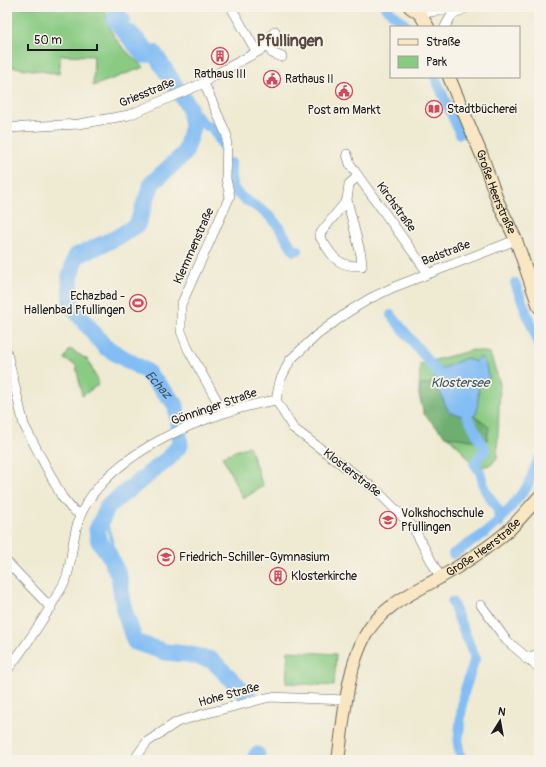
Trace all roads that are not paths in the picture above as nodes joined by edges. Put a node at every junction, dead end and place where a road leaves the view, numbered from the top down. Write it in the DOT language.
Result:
graph roads {
  1 [pos="231,7"];
  2 [pos="410,7"];
  3 [pos="456,7"];
  4 [pos="467,7"];
  5 [pos="533,7"];
  6 [pos="539,8"];
  7 [pos="420,14"];
  8 [pos="427,26"];
  9 [pos="446,26"];
  10 [pos="275,31"];
  11 [pos="268,46"];
  12 [pos="256,51"];
  13 [pos="282,57"];
  14 [pos="449,78"];
  15 [pos="204,83"];
  16 [pos="7,128"];
  17 [pos="347,154"];
  18 [pos="358,176"];
  19 [pos="347,200"];
  20 [pos="516,240"];
  21 [pos="428,273"];
  22 [pos="539,307"];
  23 [pos="7,353"];
  24 [pos="276,400"];
  25 [pos="224,414"];
  26 [pos="539,498"];
  27 [pos="80,515"];
  28 [pos="7,562"];
  29 [pos="440,577"];
  30 [pos="481,605"];
  31 [pos="51,608"];
  32 [pos="539,653"];
  33 [pos="526,659"];
  34 [pos="539,668"];
  35 [pos="7,671"];
  36 [pos="346,700"];
  37 [pos="134,760"];
  38 [pos="338,760"];
  1 -- 12 [label="street"];
  2 -- 7 [label="main road"];
  3 -- 7 [label="street"];
  4 -- 9 [label="street"];
  5 -- 6 [label="street"];
  7 -- 8 [label="main road"];
  10 -- 11 [label="street"];
  11 -- 12 [label="street, Griesstraße"];
  11 -- 13 [label="street"];
  12 -- 15 [label="street, Griesstraße"];
  14 -- 20 [label="main road, Große Heerstraße"];
  15 -- 16 [label="street, Griesstraße"];
  15 -- 25 [label="street, Klemmenstraße"];
  17 -- 18 [label="street, Kirchstraße"];
  18 -- 19 [label="street"];
  18 -- 21 [label="street, Kirchstraße"];
  19 -- 19 [label="street"];
  20 -- 21 [label="street, Badstraße"];
  20 -- 22 [label="main road, Große Heerstraße"];
  21 -- 24 [label="street, Badstraße"];
  23 -- 27 [label="street"];
  24 -- 25 [label="street, Gönninger Straße"];
  24 -- 29 [label="street, Klosterstraße"];
  25 -- 27 [label="street, Gönninger Straße"];
  26 -- 29 [label="main road, Große Heerstraße"];
  27 -- 31 [label="street, Gönninger Straße"];
  28 -- 31 [label="street"];
  29 -- 36 [label="main road"];
  30 -- 33 [label="street"];
  31 -- 35 [label="street, Gönninger Straße"];
  32 -- 33 [label="street"];
  33 -- 34 [label="street"];
  36 -- 37 [label="street, Hohe Straße"];
  36 -- 38 [label="main road"];
}
